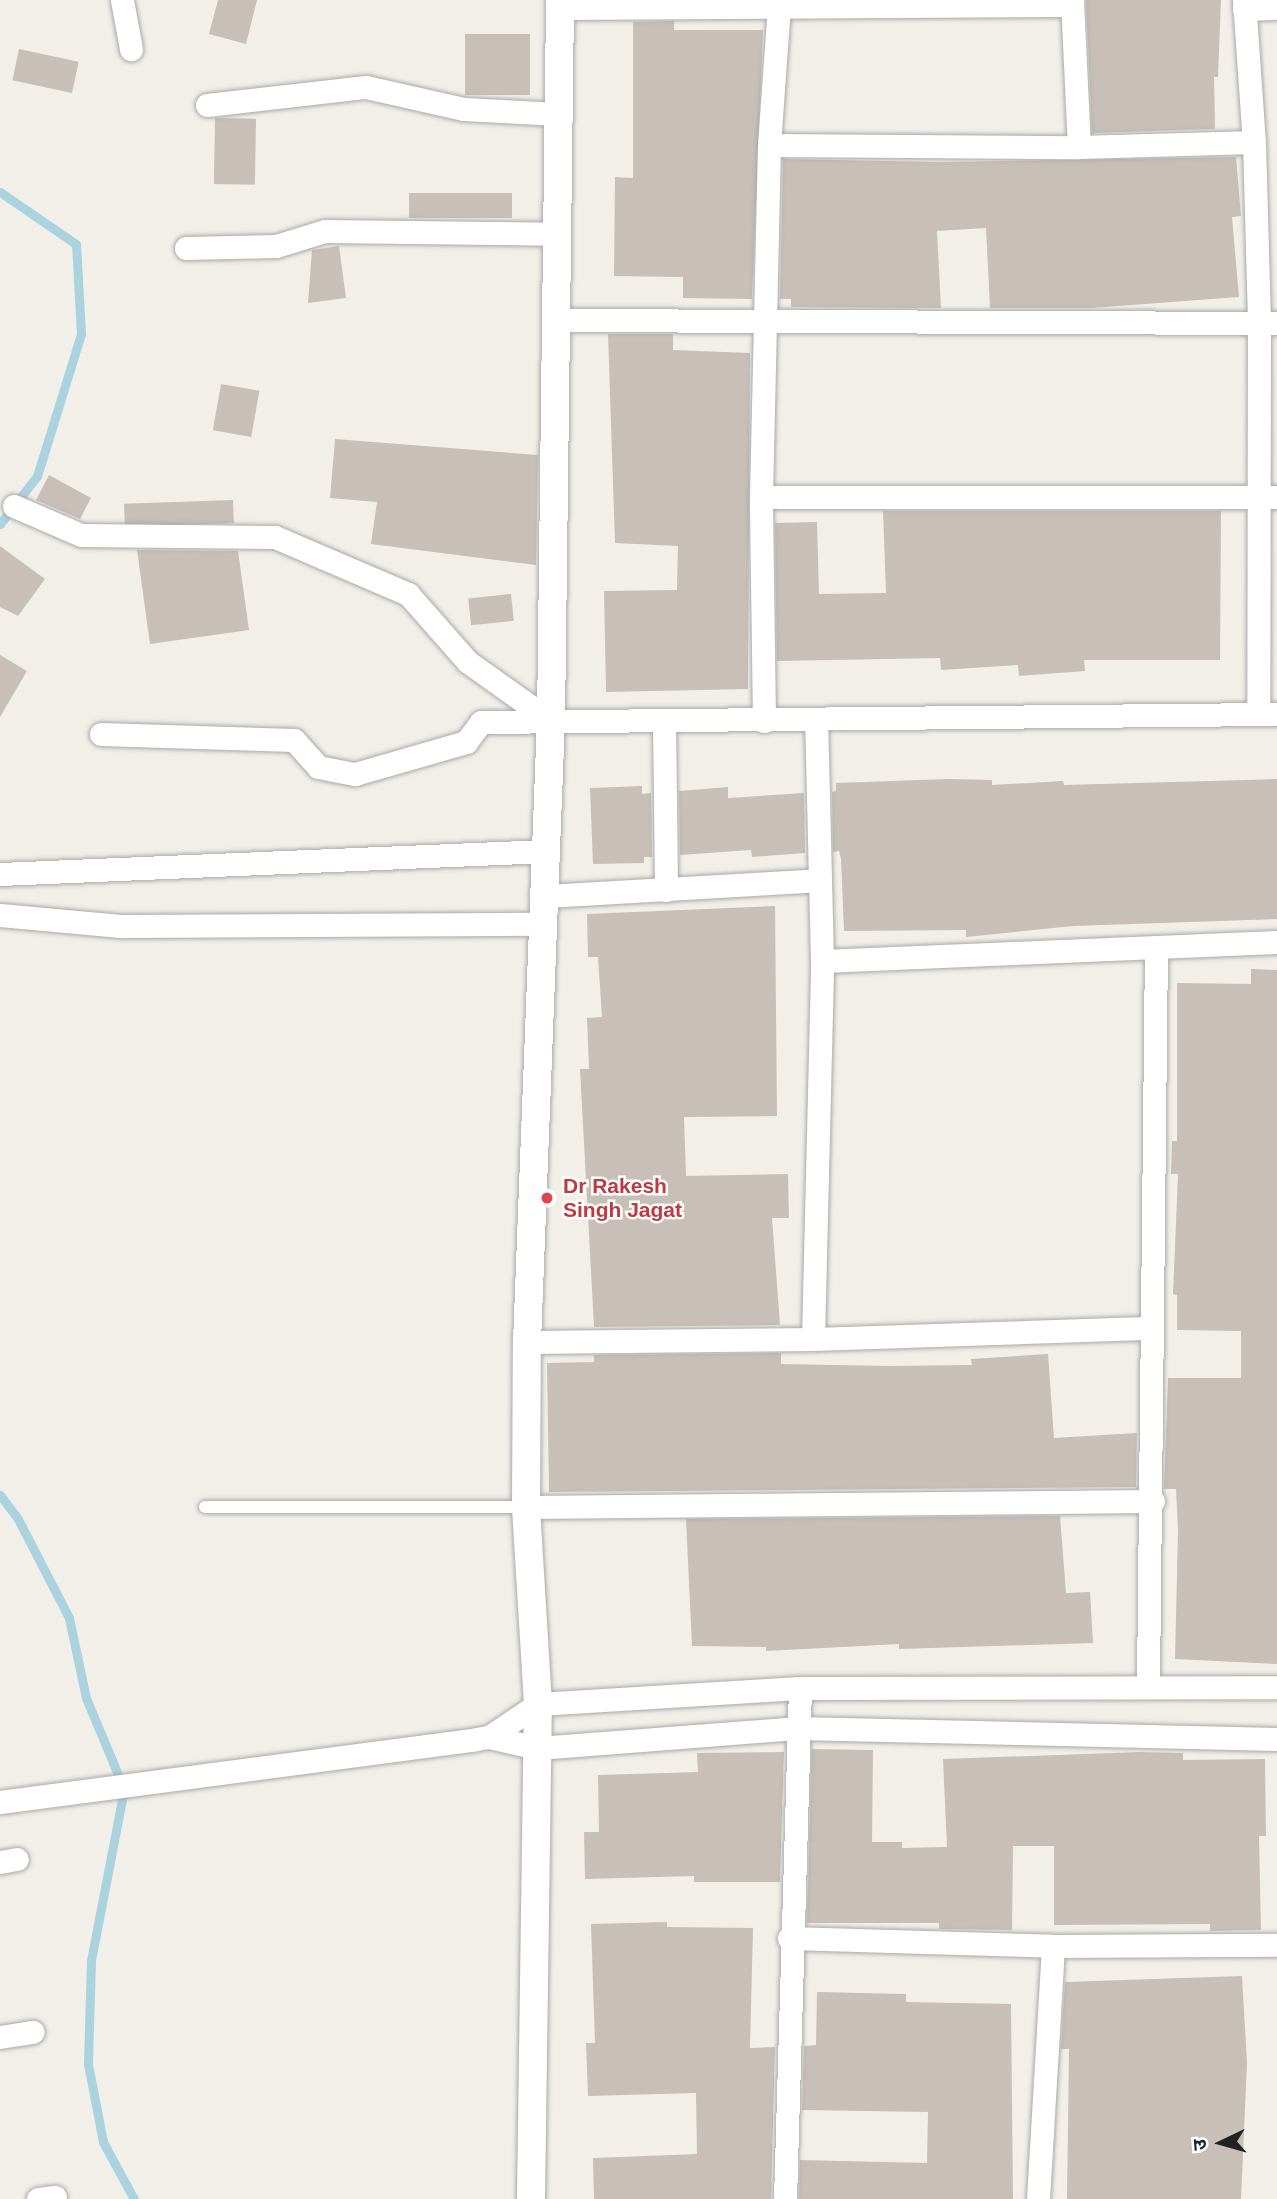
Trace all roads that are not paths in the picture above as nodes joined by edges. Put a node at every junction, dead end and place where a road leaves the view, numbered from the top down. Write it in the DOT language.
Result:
graph roads {
  1 [pos="122,0"];
  2 [pos="1072,3"];
  3 [pos="560,4"];
  4 [pos="779,5"];
  5 [pos="1244,5"];
  6 [pos="1277,8"];
  7 [pos="131,49"];
  8 [pos="207,105"];
  9 [pos="558,114"];
  10 [pos="1254,142"];
  11 [pos="769,145"];
  12 [pos="1079,147"];
  13 [pos="556,234"];
  14 [pos="187,248"];
  15 [pos="555,320"];
  16 [pos="768,322"];
  17 [pos="1268,323"];
  18 [pos="761,497"];
  19 [pos="1268,497"];
  20 [pos="14,506"];
  21 [pos="1268,714"];
  22 [pos="816,719"];
  23 [pos="551,721"];
  24 [pos="664,721"];
  25 [pos="764,721"];
  26 [pos="101,734"];
  27 [pos="546,851"];
  28 [pos="0,874"];
  29 [pos="820,880"];
  30 [pos="666,890"];
  31 [pos="544,910"];
  32 [pos="0,915"];
  33 [pos="1277,942"];
  34 [pos="1156,947"];
  35 [pos="822,961"];
  36 [pos="1152,1328"];
  37 [pos="813,1339"];
  38 [pos="527,1342"];
  39 [pos="1153,1500"];
  40 [pos="205,1507"];
  41 [pos="526,1507"];
  42 [pos="1148,1684"];
  43 [pos="800,1688"];
  44 [pos="1277,1688"];
  45 [pos="538,1704"];
  46 [pos="796,1728"];
  47 [pos="489,1737"];
  48 [pos="1277,1739"];
  49 [pos="538,1748"];
  50 [pos="0,1802"];
  51 [pos="789,1938"];
  52 [pos="1277,1945"];
  53 [pos="1053,1946"];
  54 [pos="33,2032"];
  55 [pos="0,2037"];
  56 [pos="531,2199"];
  57 [pos="785,2199"];
  58 [pos="1038,2199"];
  1 -- 7 [label="street"];
  2 -- 4 [label="street"];
  2 -- 12 [label="street"];
  3 -- 4 [label="street"];
  3 -- 9 [label="street"];
  4 -- 11 [label="street"];
  5 -- 6 [label="street"];
  5 -- 10 [label="street"];
  8 -- 9 [label="street"];
  9 -- 13 [label="street"];
  10 -- 12 [label="street"];
  10 -- 17 [label="street"];
  11 -- 12 [label="street"];
  11 -- 16 [label="street"];
  13 -- 14 [label="street"];
  13 -- 15 [label="street"];
  15 -- 16 [label="street"];
  15 -- 23 [label="street"];
  16 -- 17 [label="street"];
  16 -- 18 [label="street"];
  17 -- 19 [label="street"];
  18 -- 19 [label="street"];
  18 -- 25 [label="street"];
  19 -- 21 [label="street"];
  20 -- 23 [label="street"];
  21 -- 22 [label="street"];
  22 -- 25 [label="street"];
  22 -- 29 [label="street"];
  23 -- 24 [label="street"];
  23 -- 26 [label="street"];
  23 -- 27 [label="street"];
  24 -- 25 [label="street"];
  24 -- 30 [label="street"];
  27 -- 28 [label="street"];
  27 -- 31 [label="street"];
  29 -- 30 [label="street"];
  29 -- 35 [label="street"];
  30 -- 31 [label="street"];
  31 -- 32 [label="street"];
  31 -- 38 [label="street"];
  33 -- 34 [label="street"];
  34 -- 35 [label="street"];
  34 -- 36 [label="street"];
  35 -- 37 [label="street"];
  36 -- 37 [label="street"];
  36 -- 39 [label="street"];
  37 -- 38 [label="street"];
  38 -- 41 [label="street"];
  39 -- 41 [label="street"];
  39 -- 42 [label="street"];
  40 -- 41 [label="lane"];
  41 -- 45 [label="street"];
  42 -- 43 [label="street"];
  42 -- 44 [label="street"];
  43 -- 45 [label="street"];
  43 -- 46 [label="street"];
  45 -- 47 [label="street"];
  45 -- 49 [label="street"];
  46 -- 48 [label="street"];
  46 -- 49 [label="street"];
  46 -- 51 [label="street"];
  47 -- 49 [label="street"];
  47 -- 50 [label="street"];
  49 -- 56 [label="street"];
  51 -- 53 [label="street"];
  51 -- 57 [label="street"];
  52 -- 53 [label="street"];
  53 -- 58 [label="street"];
  54 -- 55 [label="street"];
}
